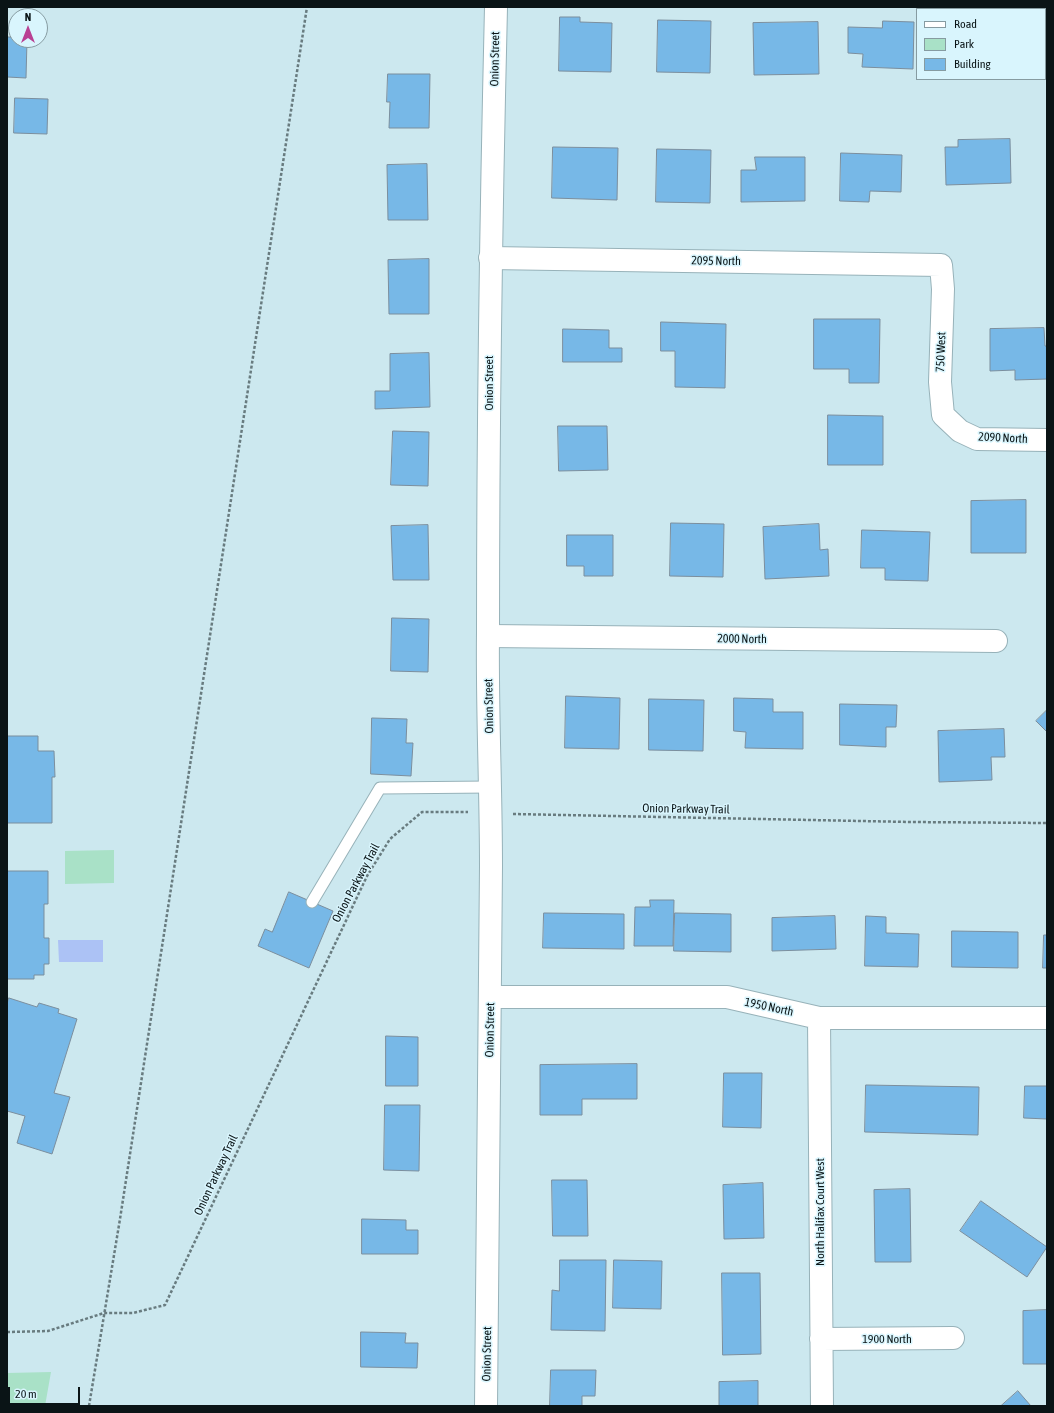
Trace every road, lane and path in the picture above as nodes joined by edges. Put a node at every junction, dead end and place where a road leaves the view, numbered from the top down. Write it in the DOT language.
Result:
graph roads {
  1 [pos="307,7"];
  2 [pos="496,7"];
  3 [pos="490,258"];
  4 [pos="941,265"];
  5 [pos="960,431"];
  6 [pos="1047,440"];
  7 [pos="488,636"];
  8 [pos="996,641"];
  9 [pos="491,787"];
  10 [pos="490,813"];
  11 [pos="1047,823"];
  12 [pos="312,902"];
  13 [pos="490,998"];
  14 [pos="819,1018"];
  15 [pos="1047,1018"];
  16 [pos="104,1313"];
  17 [pos="7,1332"];
  18 [pos="953,1338"];
  19 [pos="821,1339"];
  20 [pos="89,1406"];
  21 [pos="486,1406"];
  22 [pos="822,1406"];
  1 -- 16 [label="path"];
  2 -- 3 [label="street, Onion Street"];
  3 -- 4 [label="street, 2095 North"];
  3 -- 7 [label="street, Onion Street"];
  4 -- 5 [label="street, 750 West"];
  5 -- 6 [label="street, 2090 North"];
  7 -- 8 [label="street, 2000 North"];
  7 -- 9 [label="street, Onion Street"];
  9 -- 10 [label="street, Onion Street"];
  9 -- 12 [label="lane"];
  10 -- 11 [label="path, Onion Parkway Trail"];
  10 -- 13 [label="street, Onion Street"];
  10 -- 16 [label="path, Onion Parkway Trail"];
  13 -- 14 [label="street, 1950 North"];
  13 -- 21 [label="street, Onion Street"];
  14 -- 15 [label="street, 1950 North"];
  14 -- 19 [label="street, North Halifax Court West"];
  16 -- 17 [label="path, Onion Parkway Trail"];
  16 -- 20 [label="path"];
  18 -- 19 [label="street, 1900 North"];
  19 -- 22 [label="street, North Halifax Court West"];
}
